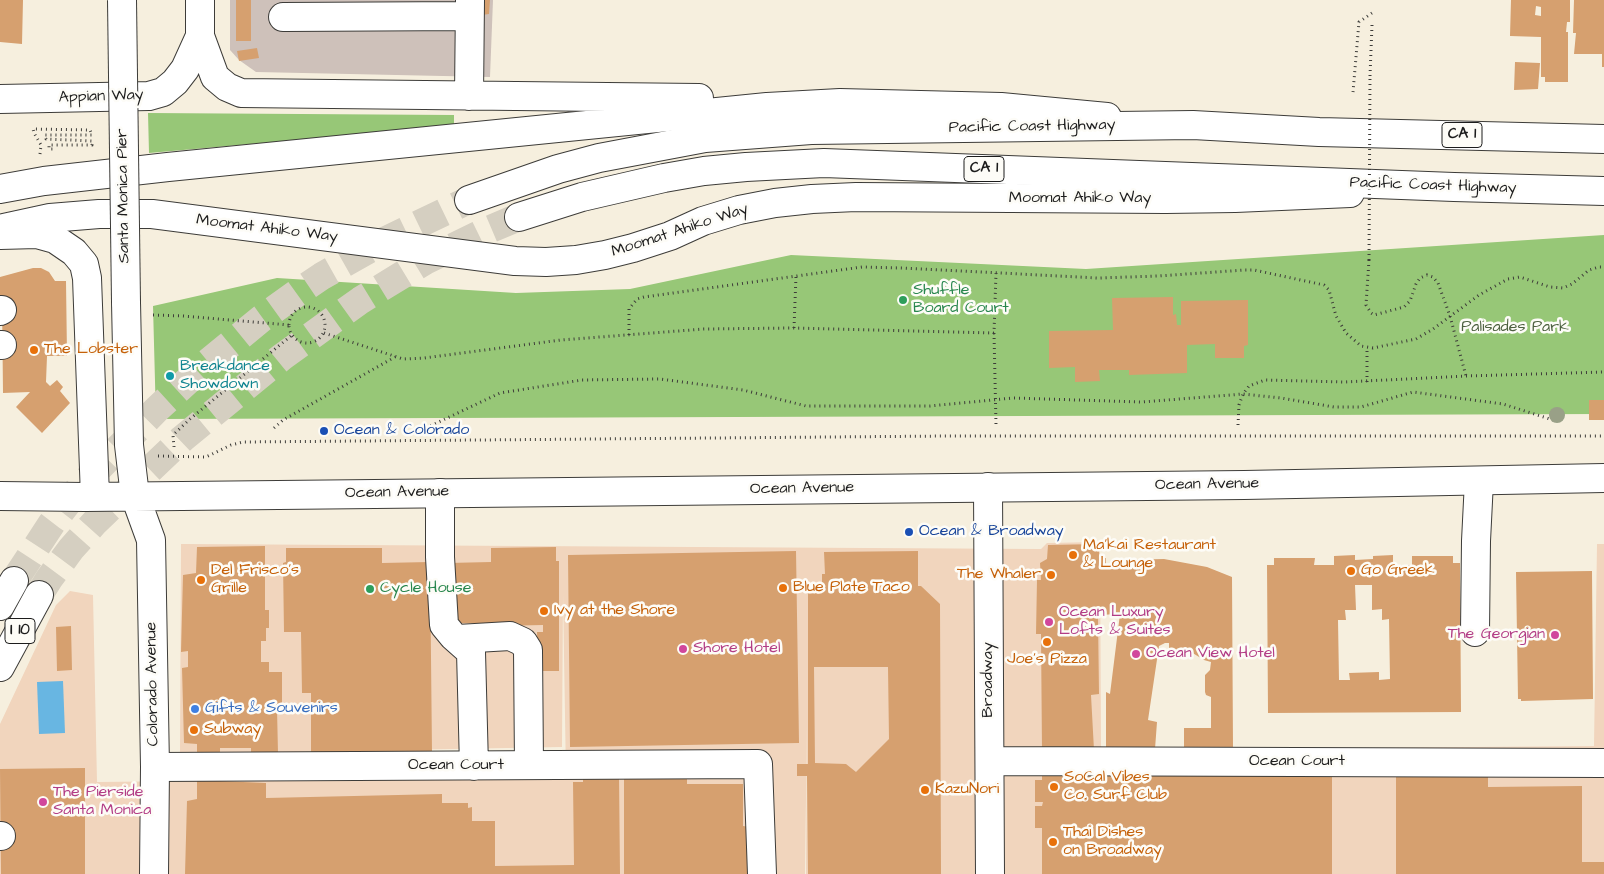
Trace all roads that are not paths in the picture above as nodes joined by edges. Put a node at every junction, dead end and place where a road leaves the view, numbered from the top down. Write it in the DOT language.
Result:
graph roads {
  1 [pos="122,0"];
  2 [pos="200,0"];
  3 [pos="470,8"];
  4 [pos="283,16"];
  5 [pos="200,36"];
  6 [pos="469,96"];
  7 [pos="0,98"];
  8 [pos="840,103"];
  9 [pos="1193,126"];
  10 [pos="1604,139"];
  11 [pos="1454,187"];
  12 [pos="0,190"];
  13 [pos="1604,191"];
  14 [pos="469,200"];
  15 [pos="519,217"];
  16 [pos="0,229"];
  17 [pos="0,234"];
  18 [pos="130,457"];
  19 [pos="1604,478"];
  20 [pos="1479,481"];
  21 [pos="988,487"];
  22 [pos="440,493"];
  23 [pos="0,496"];
  24 [pos="135,496"];
  25 [pos="95,497"];
  26 [pos="14,581"];
  27 [pos="39,595"];
  28 [pos="0,606"];
  29 [pos="1475,632"];
  30 [pos="458,640"];
  31 [pos="0,666"];
  32 [pos="990,762"];
  33 [pos="1604,763"];
  34 [pos="529,765"];
  35 [pos="474,766"];
  36 [pos="155,767"];
  37 [pos="154,874"];
  38 [pos="762,874"];
  39 [pos="990,874"];
  1 -- 18 [label="main road, Santa Monica Pier, bridge"];
  2 -- 5 [label="main road"];
  3 -- 4 [label="main road"];
  3 -- 6 [label="main road"];
  5 -- 6 [label="main road"];
  5 -- 7 [label="main road, Appian Way"];
  6 -- 8 [label="main road"];
  8 -- 9 [label="main road"];
  8 -- 12 [label="main road"];
  9 -- 10 [label="main road, Pacific Coast Highway / CA 1"];
  9 -- 14 [label="main road, Pacific Coast Highway / CA 1"];
  11 -- 13 [label="main road, Pacific Coast Highway / CA 1"];
  11 -- 15 [label="main road, Pacific Coast Highway / CA 1"];
  11 -- 16 [label="main road, Moomat Ahiko Way"];
  17 -- 25 [label="main road"];
  18 -- 24 [label="main road, Colorado Avenue"];
  19 -- 20 [label="main road, Ocean Avenue"];
  20 -- 21 [label="main road, Ocean Avenue"];
  20 -- 29 [label="main road"];
  21 -- 22 [label="main road, Ocean Avenue"];
  21 -- 32 [label="main road, Broadway"];
  22 -- 24 [label="main road, Ocean Avenue"];
  22 -- 30 [label="main road"];
  23 -- 25 [label="main road, Ocean Avenue"];
  24 -- 25 [label="main road, Ocean Avenue"];
  24 -- 36 [label="main road, Colorado Avenue"];
  26 -- 28 [label="main road, I 10"];
  27 -- 31 [label="main road, I 10"];
  30 -- 34 [label="main road"];
  30 -- 35 [label="main road"];
  32 -- 33 [label="main road, Ocean Court"];
  32 -- 39 [label="main road, Broadway"];
  34 -- 35 [label="main road, Ocean Court"];
  34 -- 38 [label="main road, Ocean Court"];
  35 -- 36 [label="main road, Ocean Court"];
  36 -- 37 [label="main road, Colorado Avenue"];
}
